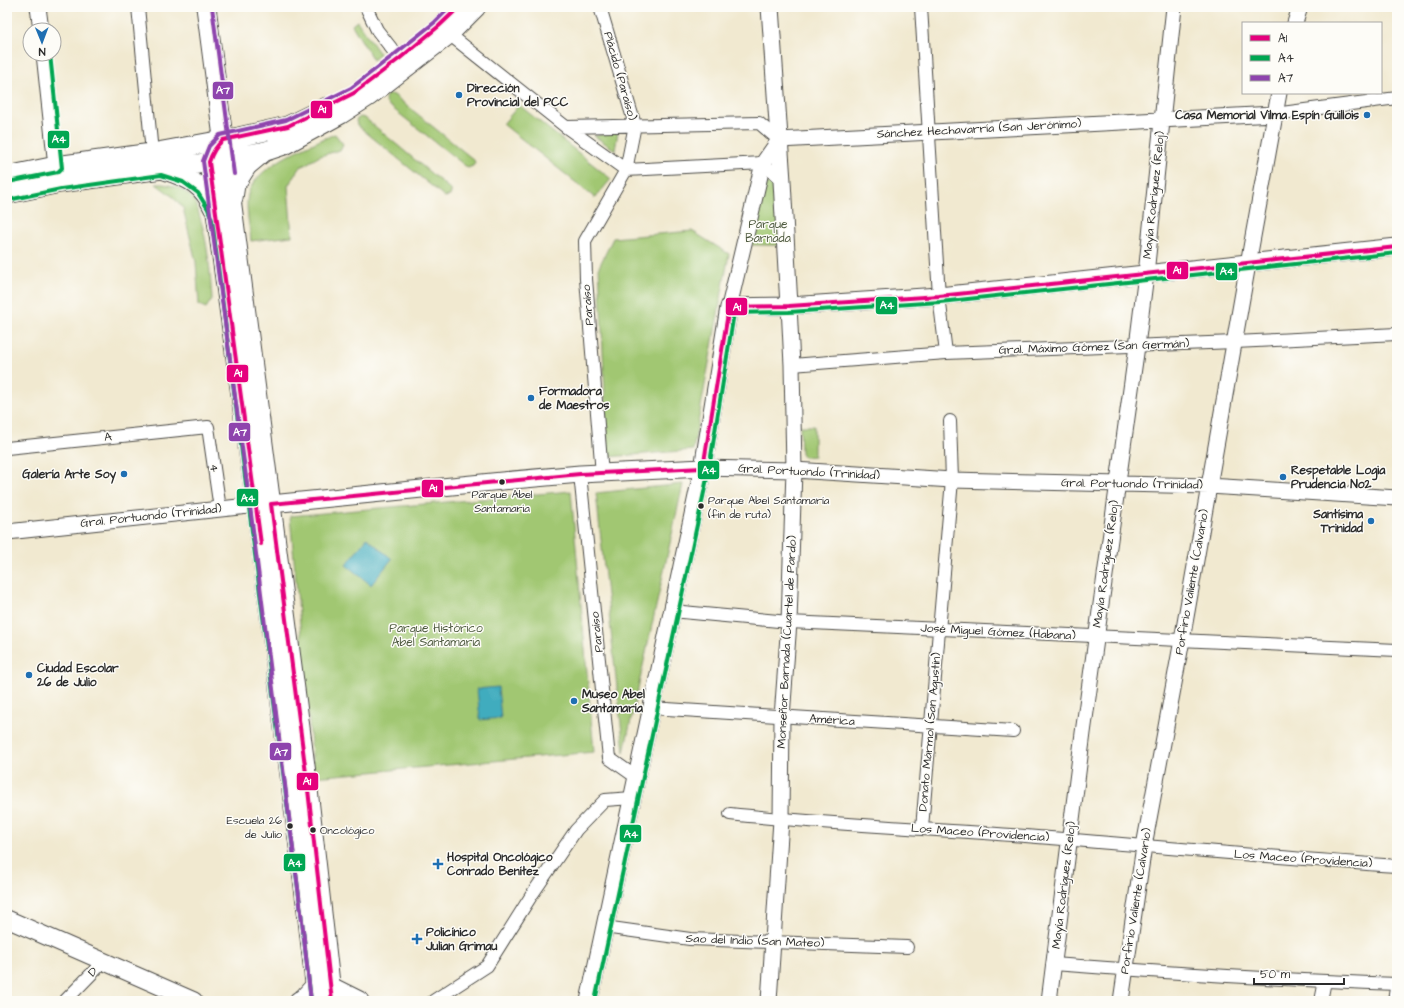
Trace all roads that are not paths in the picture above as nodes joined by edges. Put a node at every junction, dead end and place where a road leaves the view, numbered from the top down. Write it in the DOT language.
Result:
graph roads {
  1 [pos="38,7"];
  2 [pos="138,7"];
  3 [pos="206,7"];
  4 [pos="366,7"];
  5 [pos="459,7"];
  6 [pos="476,7"];
  7 [pos="600,7"];
  8 [pos="770,7"];
  9 [pos="921,7"];
  10 [pos="1174,7"];
  11 [pos="1300,7"];
  12 [pos="40,22"];
  13 [pos="1295,22"];
  14 [pos="444,30"];
  15 [pos="45,62"];
  16 [pos="402,63"];
  17 [pos="1279,94"];
  18 [pos="1397,98"];
  19 [pos="1274,114"];
  20 [pos="1161,121"];
  21 [pos="635,125"];
  22 [pos="566,127"];
  23 [pos="928,131"];
  24 [pos="779,140"];
  25 [pos="266,151"];
  26 [pos="219,153"];
  27 [pos="157,161"];
  28 [pos="763,163"];
  29 [pos="56,166"];
  30 [pos="626,170"];
  31 [pos="7,176"];
  32 [pos="782,181"];
  33 [pos="7,194"];
  34 [pos="225,213"];
  35 [pos="1397,247"];
  36 [pos="1248,264"];
  37 [pos="1146,274"];
  38 [pos="939,296"];
  39 [pos="789,306"];
  40 [pos="729,307"];
  41 [pos="1397,334"];
  42 [pos="1235,342"];
  43 [pos="1137,346"];
  44 [pos="946,353"];
  45 [pos="792,365"];
  46 [pos="950,421"];
  47 [pos="208,427"];
  48 [pos="7,448"];
  49 [pos="703,468"];
  50 [pos="794,470"];
  51 [pos="580,474"];
  52 [pos="602,474"];
  53 [pos="952,480"];
  54 [pos="1117,484"];
  55 [pos="1209,486"];
  56 [pos="1397,498"];
  57 [pos="263,504"];
  58 [pos="220,509"];
  59 [pos="7,532"];
  60 [pos="672,611"];
  61 [pos="789,622"];
  62 [pos="939,629"];
  63 [pos="1096,637"];
  64 [pos="1182,640"];
  65 [pos="1397,650"];
  66 [pos="651,708"];
  67 [pos="782,717"];
  68 [pos="930,726"];
  69 [pos="1013,731"];
  70 [pos="636,777"];
  71 [pos="632,798"];
  72 [pos="730,814"];
  73 [pos="780,820"];
  74 [pos="922,828"];
  75 [pos="1070,839"];
  76 [pos="1144,846"];
  77 [pos="1397,866"];
  78 [pos="7,919"];
  79 [pos="604,927"];
  80 [pos="772,942"];
  81 [pos="907,947"];
  82 [pos="104,961"];
  83 [pos="1054,964"];
  84 [pos="1125,970"];
  85 [pos="1325,981"];
  86 [pos="1397,983"];
  87 [pos="324,994"];
  88 [pos="65,1001"];
  89 [pos="194,1001"];
  90 [pos="299,1001"];
  91 [pos="359,1001"];
  92 [pos="433,1001"];
  93 [pos="588,1001"];
  94 [pos="769,1001"];
  95 [pos="1049,1001"];
  96 [pos="1120,1001"];
  97 [pos="1321,1001"];
  98 [pos="1394,1001"];
  1 -- 12 [label="street"];
  2 -- 27 [label="street"];
  3 -- 26 [label="main road"];
  4 -- 16 [label="street"];
  5 -- 14 [label="main road"];
  6 -- 14 [label="main road"];
  7 -- 21 [label="street, Plácido (Paraíso)"];
  8 -- 24 [label="main road, Monseñor Barnada (Cuartel de Pardo)"];
  9 -- 23 [label="street"];
  10 -- 20 [label="street, Mayía Rodríguez (Reloj)"];
  11 -- 13 [label="street"];
  14 -- 16 [label="main road"];
  14 -- 22 [label="street"];
  15 -- 29 [label="street"];
  16 -- 25 [label="main road"];
  16 -- 26 [label="main road"];
  17 -- 19 [label="street, Porfirio Valiente (Calvario)"];
  18 -- 19 [label="street, Sánchez Hechavarría (San Jerónimo)"];
  19 -- 20 [label="street, Sánchez Hechavarría (San Jerónimo)"];
  19 -- 36 [label="street, Porfirio Valiente (Calvario)"];
  20 -- 23 [label="street, Sánchez Hechavarría (San Jerónimo)"];
  20 -- 37 [label="street, Mayía Rodríguez (Reloj)"];
  21 -- 22 [label="street"];
  21 -- 24 [label="street"];
  21 -- 30 [label="street, Plácido (Paraíso)"];
  22 -- 30 [label="street"];
  23 -- 24 [label="street, Sánchez Hechavarría (San Jerónimo)"];
  23 -- 38 [label="street"];
  24 -- 28 [label="street"];
  24 -- 32 [label="main road, Monseñor Barnada (Cuartel de Pardo)"];
  25 -- 26 [label="main road"];
  25 -- 34 [label="main road"];
  26 -- 27 [label="main road"];
  26 -- 27 [label="main road"];
  26 -- 34 [label="main road"];
  27 -- 29 [label="main road"];
  27 -- 33 [label="main road"];
  27 -- 34 [label="main road"];
  28 -- 30 [label="street"];
  28 -- 32 [label="street"];
  28 -- 40 [label="street"];
  29 -- 31 [label="main road"];
  30 -- 52 [label="street, Paraíso"];
  32 -- 39 [label="main road, Monseñor Barnada (Cuartel de Pardo)"];
  34 -- 57 [label="main road"];
  35 -- 36 [label="main road"];
  36 -- 37 [label="main road"];
  36 -- 42 [label="street, Porfirio Valiente (Calvario)"];
  37 -- 38 [label="main road"];
  37 -- 43 [label="street, Mayía Rodríguez (Reloj)"];
  38 -- 39 [label="main road"];
  38 -- 44 [label="street"];
  39 -- 40 [label="main road"];
  39 -- 45 [label="street, Monseñor Barnada (Cuartel de Pardo)"];
  40 -- 49 [label="main road"];
  41 -- 42 [label="street, Gral. Máximo Gómez (San Germán)"];
  42 -- 43 [label="street, Gral. Máximo Gómez (San Germán)"];
  42 -- 55 [label="street, Porfirio Valiente (Calvario)"];
  43 -- 44 [label="street, Gral. Máximo Gómez (San Germán)"];
  43 -- 54 [label="street, Mayía Rodríguez (Reloj)"];
  44 -- 45 [label="street, Gral. Máximo Gómez (San Germán)"];
  45 -- 50 [label="street, Monseñor Barnada (Cuartel de Pardo)"];
  46 -- 53 [label="street, Donato Mármol (San Agustín)"];
  47 -- 48 [label="street, A"];
  47 -- 58 [label="street, 4"];
  49 -- 50 [label="street, Gral. Portuondo (Trinidad)"];
  49 -- 52 [label="main road, Gral. Portuondo (Trinidad)"];
  49 -- 60 [label="main road"];
  50 -- 53 [label="street, Gral. Portuondo (Trinidad)"];
  50 -- 61 [label="street, Monseñor Barnada (Cuartel de Pardo)"];
  51 -- 52 [label="main road, Gral. Portuondo (Trinidad)"];
  51 -- 57 [label="main road, Gral. Portuondo (Trinidad)"];
  51 -- 70 [label="street, Paraíso"];
  53 -- 54 [label="street, Gral. Portuondo (Trinidad)"];
  53 -- 62 [label="street, Donato Mármol (San Agustín)"];
  54 -- 55 [label="street, Gral. Portuondo (Trinidad)"];
  54 -- 63 [label="street, Mayía Rodríguez (Reloj)"];
  55 -- 56 [label="street, Gral. Portuondo (Trinidad)"];
  55 -- 64 [label="street, Porfirio Valiente (Calvario)"];
  57 -- 58 [label="street, Gral. Portuondo (Trinidad)"];
  57 -- 87 [label="main road"];
  58 -- 59 [label="street, Gral. Portuondo (Trinidad)"];
  60 -- 61 [label="street, José Miguel Gómez (Habana)"];
  60 -- 66 [label="main road"];
  61 -- 62 [label="street, José Miguel Gómez (Habana)"];
  61 -- 67 [label="street, Monseñor Barnada (Cuartel de Pardo)"];
  62 -- 63 [label="street, José Miguel Gómez (Habana)"];
  62 -- 68 [label="street, Donato Mármol (San Agustín)"];
  63 -- 64 [label="street, José Miguel Gómez (Habana)"];
  63 -- 75 [label="street, Mayía Rodríguez (Reloj)"];
  64 -- 65 [label="street, José Miguel Gómez (Habana)"];
  64 -- 76 [label="street, Porfirio Valiente (Calvario)"];
  66 -- 67 [label="street, América"];
  66 -- 70 [label="main road"];
  67 -- 68 [label="street, América"];
  67 -- 73 [label="street, Monseñor Barnada (Cuartel de Pardo)"];
  68 -- 69 [label="street, América"];
  68 -- 74 [label="street, Donato Mármol (San Agustín)"];
  70 -- 71 [label="main road"];
  71 -- 79 [label="main road"];
  71 -- 92 [label="street"];
  72 -- 73 [label="street, Los Maceo (Providencia)"];
  73 -- 74 [label="street, Los Maceo (Providencia)"];
  73 -- 80 [label="street, Monseñor Barnada (Cuartel de Pardo)"];
  74 -- 75 [label="street, Los Maceo (Providencia)"];
  75 -- 76 [label="street, Los Maceo (Providencia)"];
  75 -- 83 [label="street, Mayía Rodríguez (Reloj)"];
  76 -- 77 [label="street, Los Maceo (Providencia)"];
  76 -- 84 [label="street, Porfirio Valiente (Calvario)"];
  78 -- 82 [label="main road"];
  79 -- 80 [label="street, Sao del Indio (San Mateo)"];
  79 -- 93 [label="main road"];
  80 -- 81 [label="street, Sao del Indio (San Mateo)"];
  80 -- 94 [label="street, Monseñor Barnada (Cuartel de Pardo)"];
  82 -- 88 [label="street, D"];
  82 -- 89 [label="main road"];
  83 -- 84 [label="street"];
  83 -- 95 [label="street, Mayía Rodríguez (Reloj)"];
  84 -- 85 [label="street"];
  84 -- 96 [label="street, Porfirio Valiente (Calvario)"];
  85 -- 86 [label="street"];
  85 -- 97 [label="street"];
  86 -- 98 [label="street"];
  87 -- 90 [label="main road"];
  87 -- 91 [label="main road"];
}
